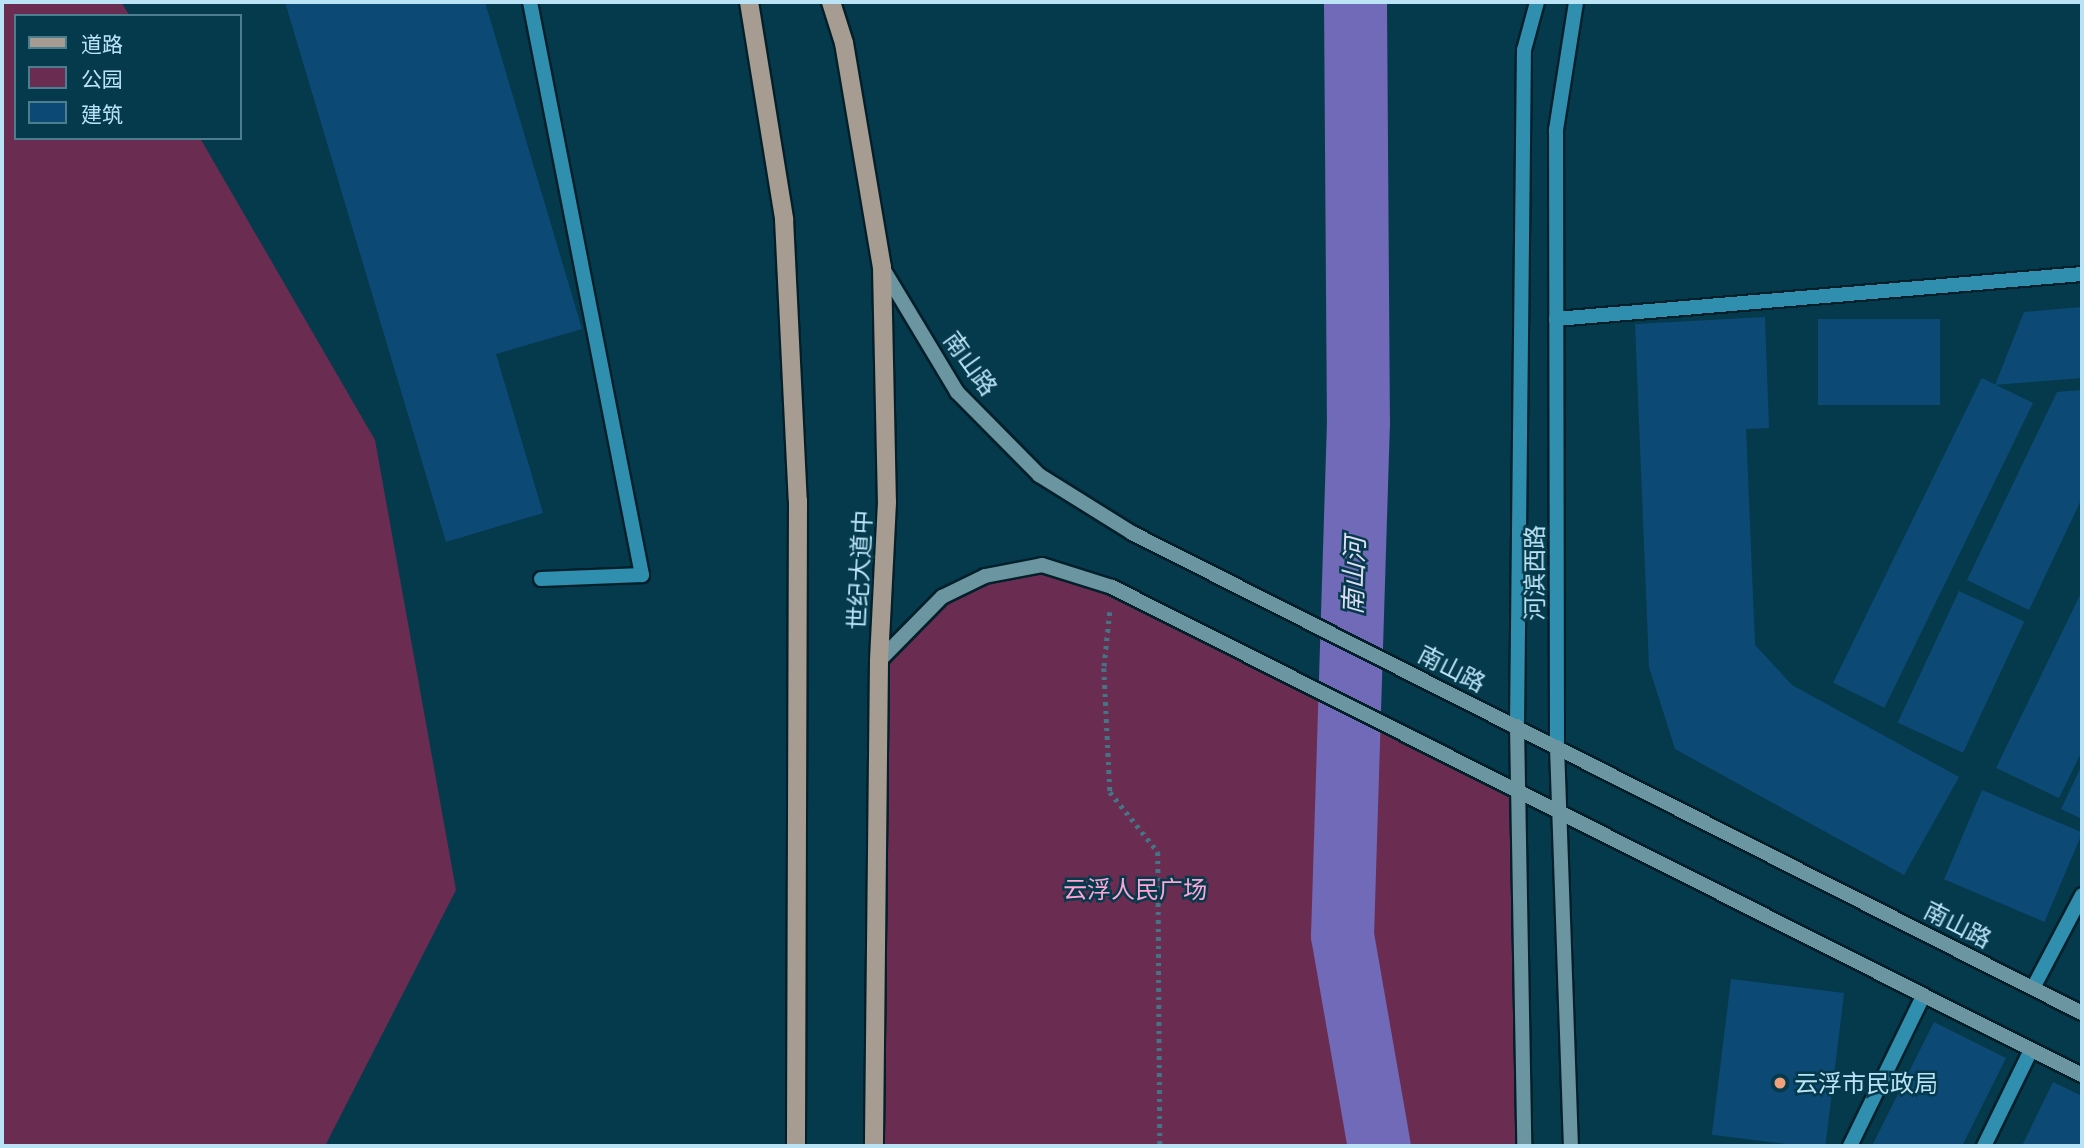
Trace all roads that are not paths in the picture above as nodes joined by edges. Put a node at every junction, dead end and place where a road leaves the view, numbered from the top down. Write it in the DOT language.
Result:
graph roads {
  1 [pos="530,2"];
  2 [pos="749,2"];
  3 [pos="831,2"];
  4 [pos="1537,2"];
  5 [pos="1576,2"];
  6 [pos="882,267"];
  7 [pos="2082,274"];
  8 [pos="1556,319"];
  9 [pos="541,579"];
  10 [pos="879,661"];
  11 [pos="1517,726"];
  12 [pos="1557,747"];
  13 [pos="1516,795"];
  14 [pos="1563,818"];
  15 [pos="2082,895"];
  16 [pos="2033,988"];
  17 [pos="1923,996"];
  18 [pos="2082,1013"];
  19 [pos="2031,1050"];
  20 [pos="2082,1075"];
  21 [pos="796,1146"];
  22 [pos="874,1146"];
  23 [pos="1524,1146"];
  24 [pos="1571,1146"];
  25 [pos="1850,1146"];
  26 [pos="1984,1146"];
  1 -- 9 [label="street"];
  2 -- 21 [label="main road"];
  3 -- 6 [label="main road, 世纪大道中"];
  4 -- 11 [label="street, 河滨西路"];
  5 -- 8 [label="street, 河滨西路"];
  6 -- 10 [label="main road, 世纪大道中"];
  6 -- 11 [label="main road, 南山路"];
  7 -- 8 [label="street"];
  8 -- 12 [label="street, 河滨西路"];
  10 -- 13 [label="main road"];
  10 -- 22 [label="main road, 世纪大道中"];
  11 -- 12 [label="main road, 南山路"];
  11 -- 13 [label="main road, 河滨西路"];
  12 -- 14 [label="main road, 河滨西路"];
  12 -- 16 [label="main road, 南山路"];
  13 -- 14 [label="main road"];
  13 -- 23 [label="main road, 河滨西路"];
  14 -- 17 [label="main road"];
  14 -- 24 [label="main road, 河滨西路"];
  15 -- 16 [label="street"];
  16 -- 18 [label="main road, 南山路"];
  17 -- 19 [label="main road"];
  17 -- 25 [label="street"];
  19 -- 20 [label="main road"];
  19 -- 26 [label="street"];
}
